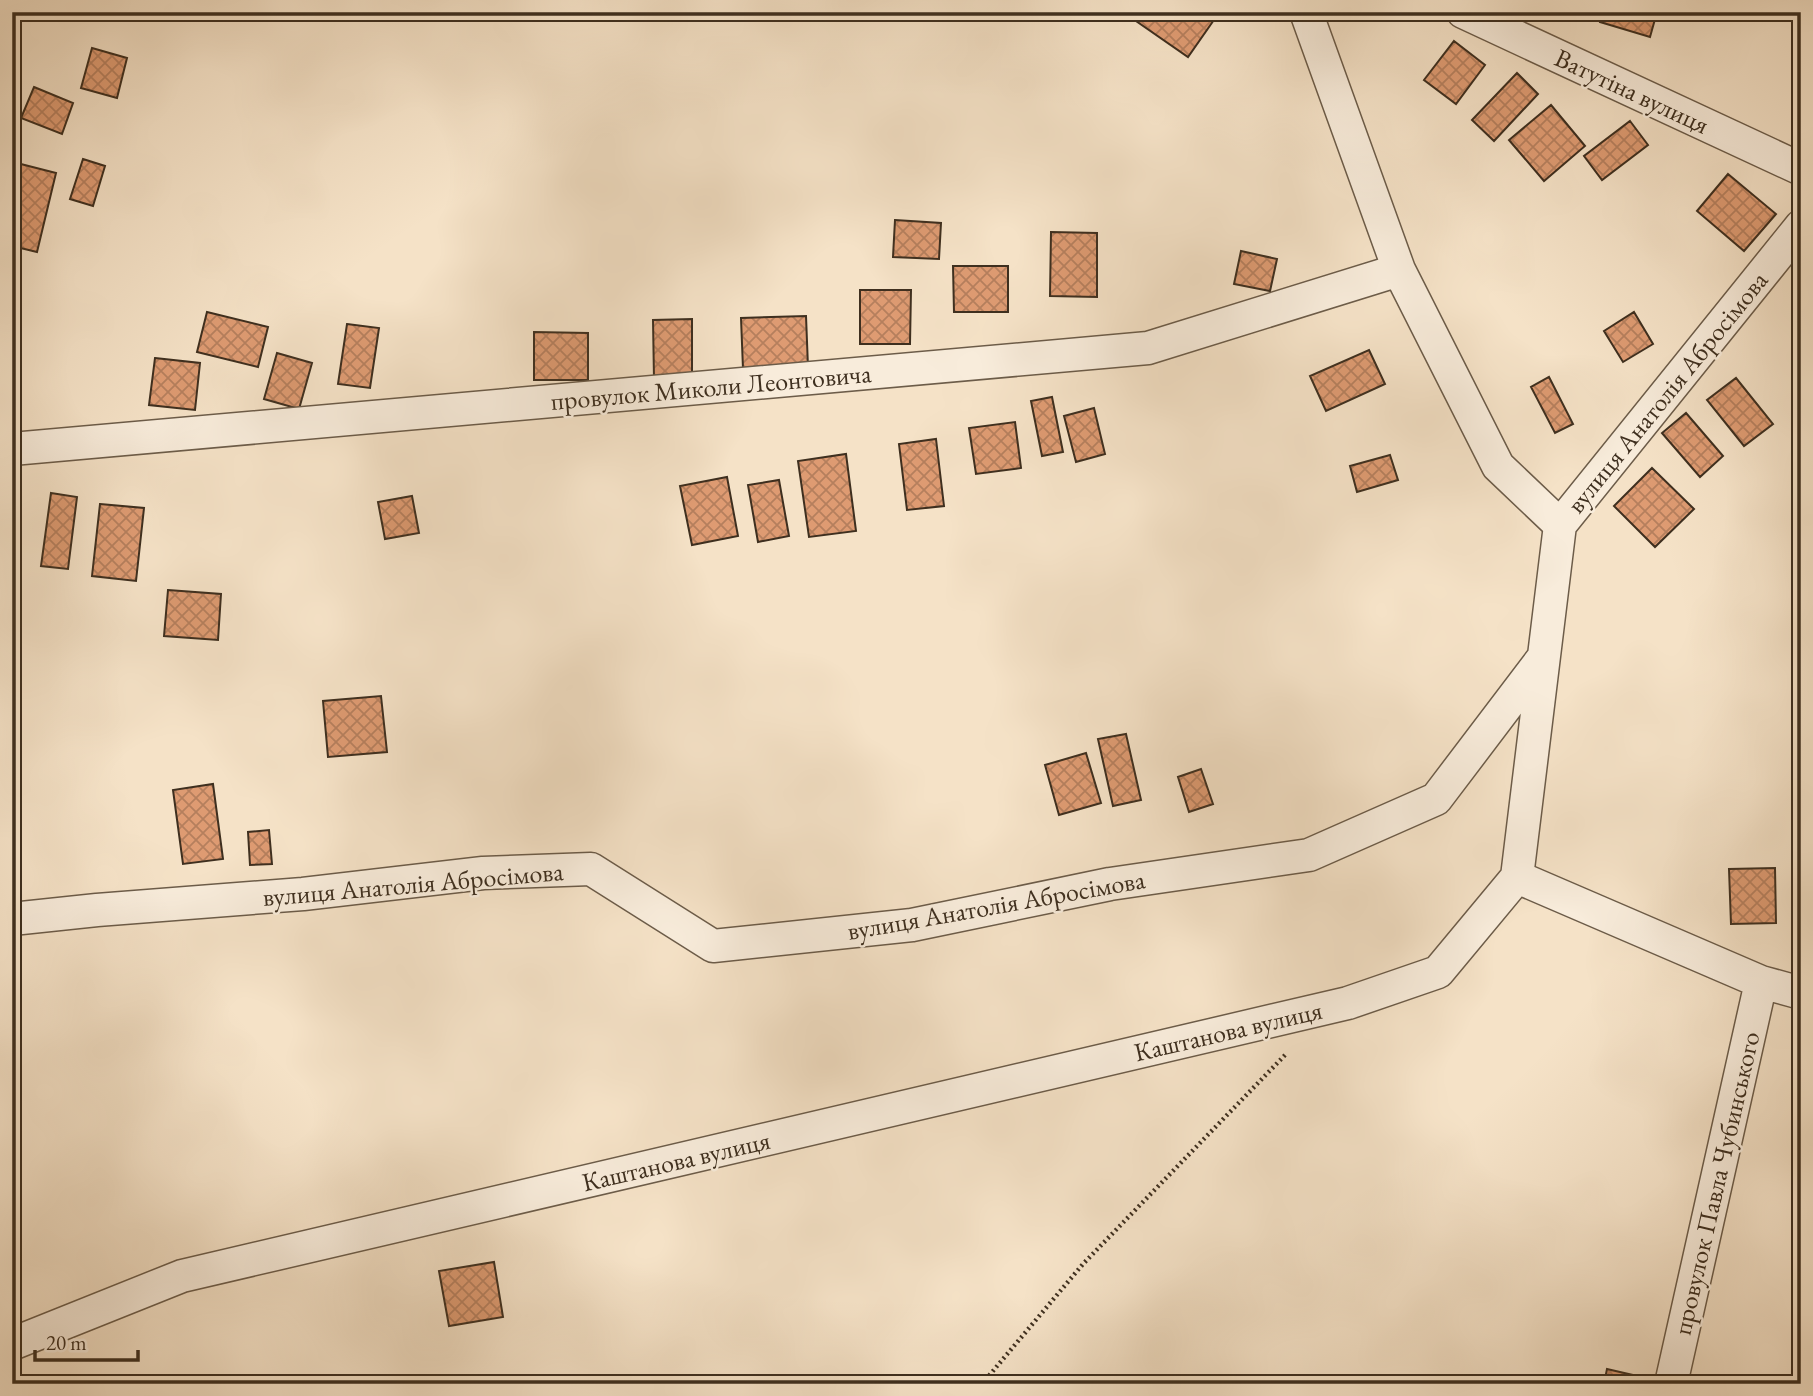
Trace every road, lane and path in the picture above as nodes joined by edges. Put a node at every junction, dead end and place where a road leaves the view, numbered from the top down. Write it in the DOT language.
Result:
graph roads {
  1 [pos="1306,12"];
  2 [pos="1463,12"];
  3 [pos="1801,169"];
  4 [pos="1801,226"];
  5 [pos="1399,270"];
  6 [pos="12,449"];
  7 [pos="1560,525"];
  8 [pos="1544,657"];
  9 [pos="1517,877"];
  10 [pos="12,919"];
  11 [pos="1761,982"];
  12 [pos="1801,993"];
  13 [pos="1290,1051"];
  14 [pos="12,1344"];
  15 [pos="982,1384"];
  16 [pos="1671,1384"];
  1 -- 5 [label="street"];
  2 -- 3 [label="street, Ватутіна вулиця"];
  4 -- 7 [label="street, вулиця Анатолія Абросімова"];
  5 -- 6 [label="street, провулок Миколи Леонтовича"];
  5 -- 7 [label="street"];
  7 -- 8 [label="street"];
  8 -- 9 [label="street"];
  8 -- 10 [label="street, вулиця Анатолія Абросімова"];
  9 -- 11 [label="street"];
  9 -- 14 [label="street, Каштанова вулиця"];
  11 -- 12 [label="street"];
  11 -- 16 [label="street, провулок Павла Чубинського"];
  13 -- 15 [label="path"];
}
